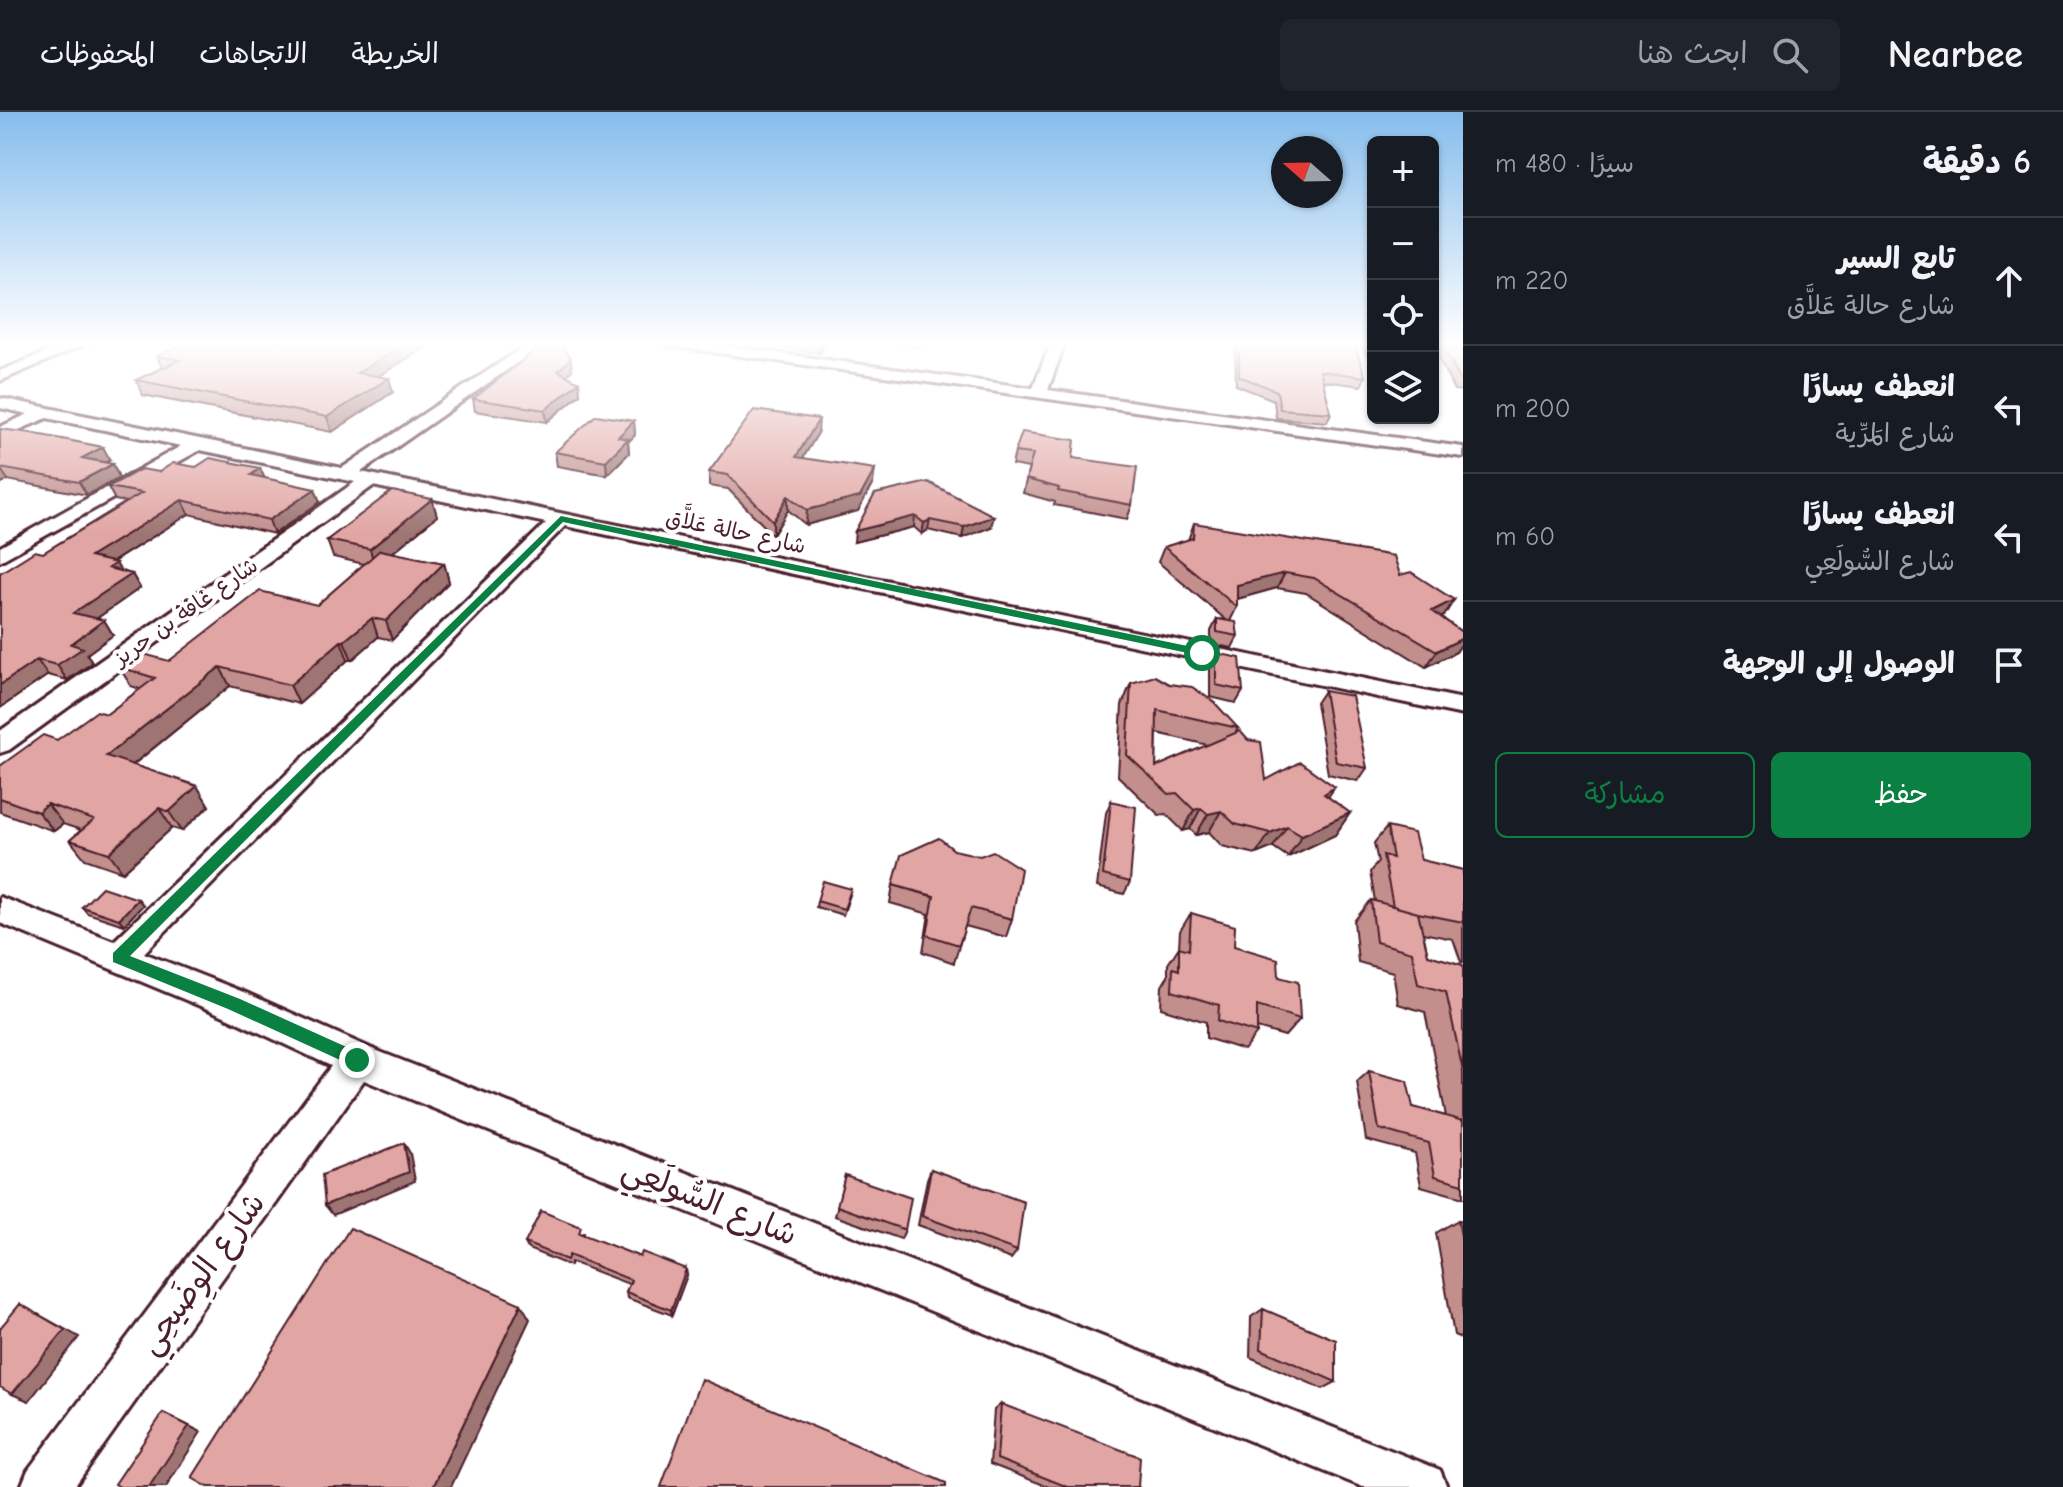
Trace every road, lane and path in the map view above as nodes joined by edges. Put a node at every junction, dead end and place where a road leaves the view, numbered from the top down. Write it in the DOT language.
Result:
graph roads {
  1 [pos="16,406"];
  2 [pos="446,406"];
  3 [pos="1146,406"];
  4 [pos="46,412"];
  5 [pos="0,433"];
  6 [pos="197,444"];
  7 [pos="1463,452"];
  8 [pos="346,474"];
  9 [pos="370,480"];
  10 [pos="561,519"];
  11 [pos="0,555"];
  12 [pos="1463,707"];
  13 [pos="0,744"];
  14 [pos="0,910"];
  15 [pos="118,958"];
  16 [pos="357,1060"];
  17 [pos="45,1487"];
  18 [pos="1423,1487"];
  1 -- 4 [label="street, شارع حالة عَلاَّق"];
  2 -- 8 [label="street"];
  3 -- 7 [label="street"];
  4 -- 5 [label="street"];
  4 -- 6 [label="street, شارع حالة عَلاَّق"];
  6 -- 8 [label="street, شارع حالة عَلاَّق"];
  6 -- 11 [label="street"];
  8 -- 9 [label="street, شارع حالة عَلاَّق"];
  9 -- 10 [label="street, شارع حالة عَلاَّق"];
  9 -- 13 [label="street, شارع غافة بن حريز"];
  10 -- 12 [label="street, شارع حالة عَلاَّق"];
  10 -- 15 [label="street"];
  14 -- 15 [label="street, شارع السُّولَعِي"];
  15 -- 16 [label="street, شارع السُّولَعِي"];
  16 -- 17 [label="street, شارع الوِضَيحِي"];
  16 -- 18 [label="street, شارع السُّولَعِي"];
}
